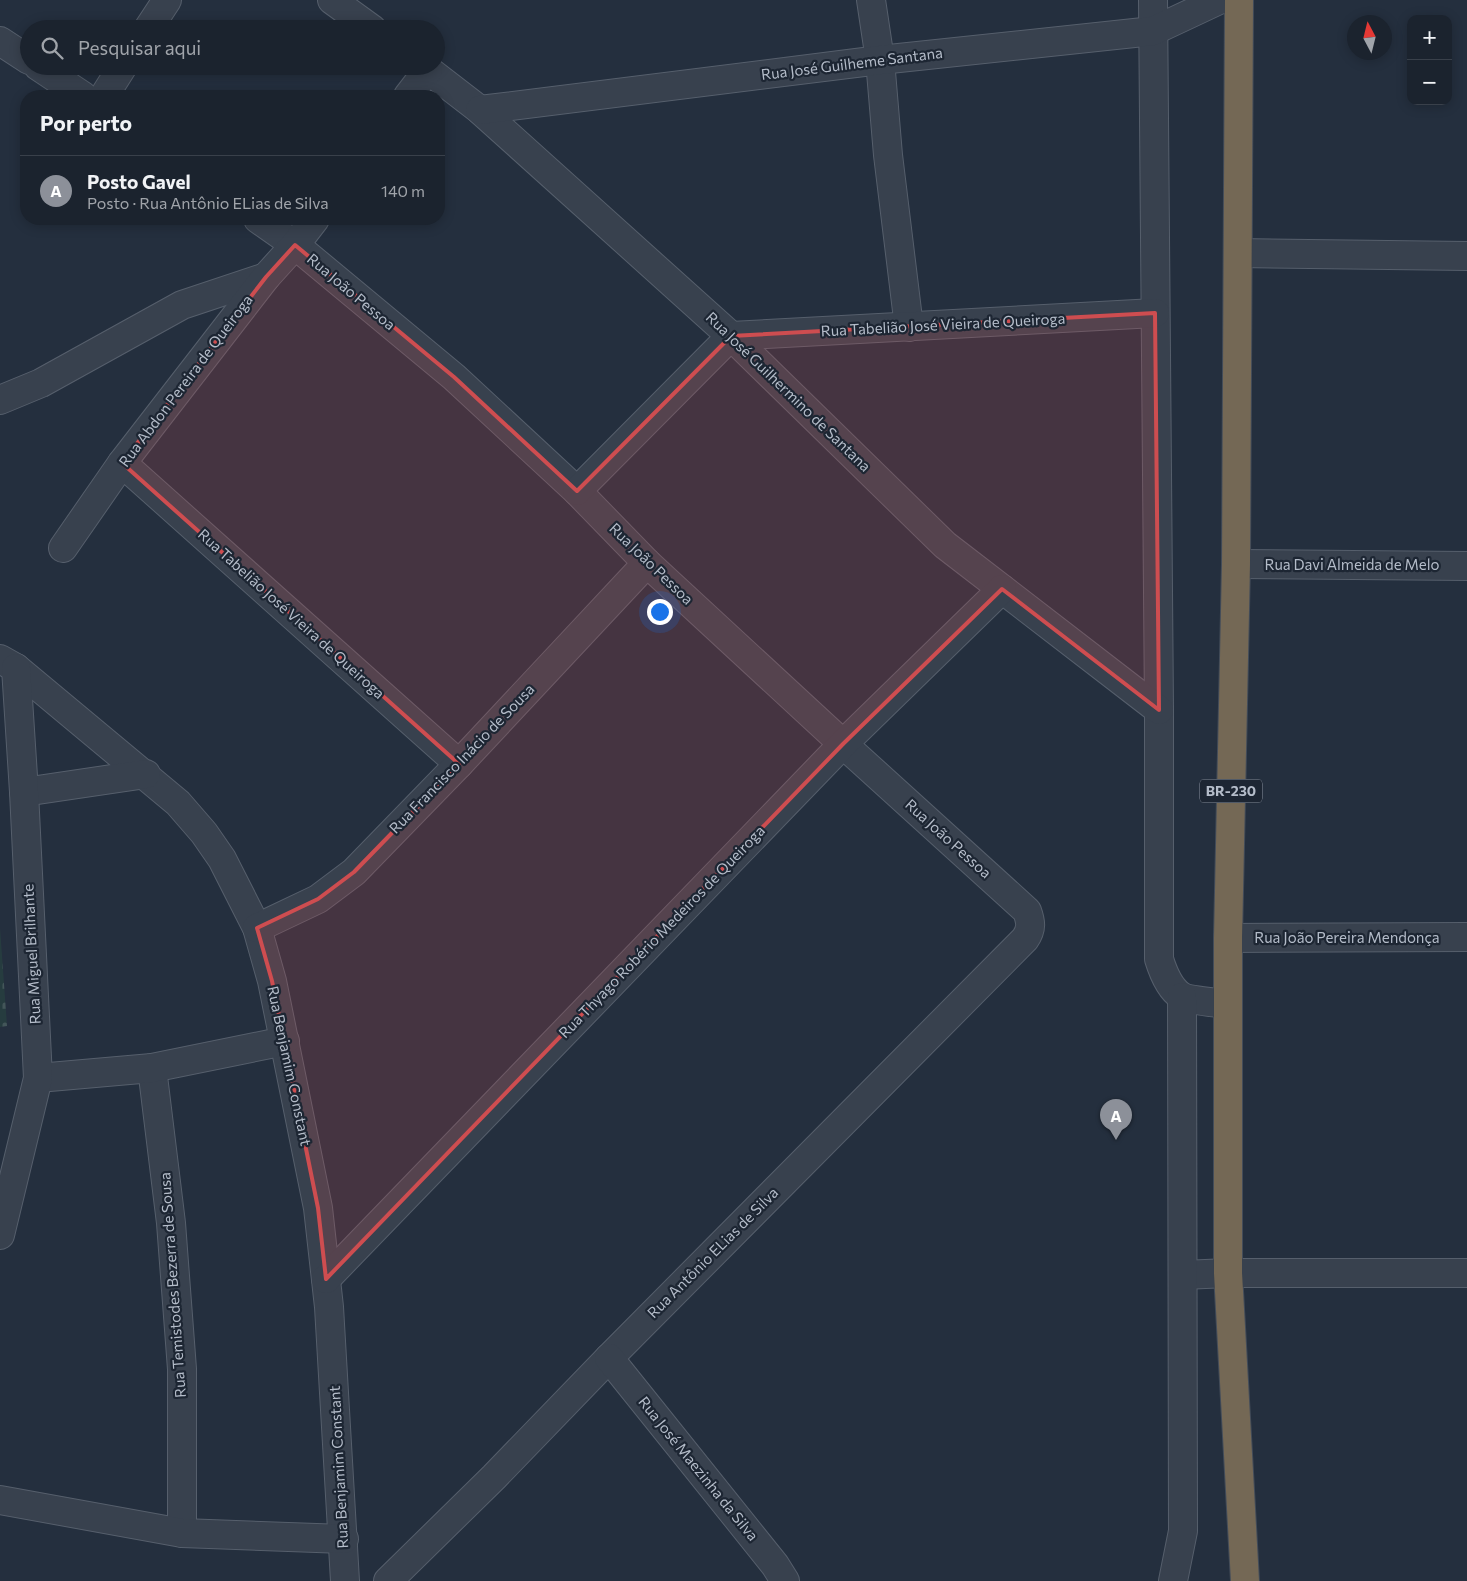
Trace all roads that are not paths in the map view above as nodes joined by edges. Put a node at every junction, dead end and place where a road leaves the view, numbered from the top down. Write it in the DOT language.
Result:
graph roads {
  1 [pos="167,0"];
  2 [pos="332,0"];
  3 [pos="871,0"];
  4 [pos="1153,0"];
  5 [pos="1219,0"];
  6 [pos="1239,0"];
  7 [pos="154,20"];
  8 [pos="360,20"];
  9 [pos="1153,31"];
  10 [pos="0,41"];
  11 [pos="20,54"];
  12 [pos="880,60"];
  13 [pos="52,75"];
  14 [pos="117,75"];
  15 [pos="421,75"];
  16 [pos="434,75"];
  17 [pos="74,90"];
  18 [pos="108,90"];
  19 [pos="412,90"];
  20 [pos="480,110"];
  21 [pos="267,225"];
  22 [pos="311,225"];
  23 [pos="295,245"];
  24 [pos="1238,253"];
  25 [pos="1467,256"];
  26 [pos="266,277"];
  27 [pos="1155,313"];
  28 [pos="910,327"];
  29 [pos="731,336"];
  30 [pos="0,400"];
  31 [pos="122,464"];
  32 [pos="577,491"];
  33 [pos="63,548"];
  34 [pos="647,562"];
  35 [pos="1236,564"];
  36 [pos="1467,566"];
  37 [pos="1002,589"];
  38 [pos="8,664"];
  39 [pos="1159,710"];
  40 [pos="843,744"];
  41 [pos="459,764"];
  42 [pos="146,774"];
  43 [pos="24,792"];
  44 [pos="1031,922"];
  45 [pos="256,928"];
  46 [pos="1467,937"];
  47 [pos="1228,938"];
  48 [pos="1182,997"];
  49 [pos="1227,1004"];
  50 [pos="285,1041"];
  51 [pos="152,1068"];
  52 [pos="38,1078"];
  53 [pos="0,1236"];
  54 [pos="1467,1272"];
  55 [pos="1228,1273"];
  56 [pos="1183,1275"];
  57 [pos="326,1279"];
  58 [pos="609,1358"];
  59 [pos="0,1500"];
  60 [pos="182,1533"];
  61 [pos="344,1539"];
  62 [pos="345,1581"];
  63 [pos="388,1581"];
  64 [pos="785,1581"];
  65 [pos="1173,1581"];
  66 [pos="1246,1581"];
  1 -- 7 [label="street"];
  2 -- 8 [label="street"];
  3 -- 12 [label="street"];
  4 -- 9 [label="street"];
  5 -- 9 [label="street, Rua José Guilheme Santana"];
  6 -- 24 [label="highway, BR-230"];
  9 -- 12 [label="street, Rua José Guilheme Santana"];
  9 -- 27 [label="street"];
  10 -- 11 [label="street"];
  12 -- 20 [label="street, Rua José Guilheme Santana"];
  12 -- 28 [label="street"];
  13 -- 17 [label="street"];
  14 -- 18 [label="street"];
  15 -- 19 [label="street"];
  16 -- 20 [label="street, Rua José Guilhermino de Santana"];
  20 -- 29 [label="street, Rua José Guilhermino de Santana"];
  21 -- 23 [label="street, Rua João Pessoa"];
  22 -- 23 [label="street, Rua Abdon Pereira de Queiroga"];
  23 -- 26 [label="street, Rua Abdon Pereira de Queiroga"];
  23 -- 32 [label="street, Rua João Pessoa"];
  24 -- 25 [label="street"];
  24 -- 35 [label="highway, BR-230"];
  26 -- 30 [label="street"];
  26 -- 31 [label="street, Rua Abdon Pereira de Queiroga"];
  27 -- 28 [label="street, Rua Tabelião José Vieira de Queiroga"];
  27 -- 39 [label="street"];
  28 -- 29 [label="street, Rua Tabelião José Vieira de Queiroga"];
  29 -- 32 [label="street"];
  29 -- 37 [label="street, Rua José Guilhermino de Santana"];
  31 -- 33 [label="street, Rua Abdon Pereira de Queiroga"];
  31 -- 41 [label="street, Rua Tabelião José Vieira de Queiroga"];
  32 -- 34 [label="street, Rua João Pessoa"];
  34 -- 40 [label="street, Rua João Pessoa"];
  34 -- 41 [label="street, Rua Francisco Inácio de Sousa"];
  35 -- 36 [label="street, Rua Davi Almeida de Melo"];
  35 -- 47 [label="highway, BR-230"];
  37 -- 39 [label="street, Rua José Guilhermino de Santana"];
  37 -- 40 [label="street, Rua Thyago Robério Medeiros de Queiroga"];
  38 -- 42 [label="street, Rua Benjamim Constant"];
  38 -- 43 [label="street, Rua Miguel Brilhante"];
  39 -- 48 [label="street"];
  40 -- 44 [label="street, Rua João Pessoa"];
  40 -- 57 [label="street, Rua Thyago Robério Medeiros de Queiroga"];
  41 -- 45 [label="street, Rua Francisco Inácio de Sousa"];
  42 -- 43 [label="street"];
  42 -- 45 [label="street, Rua Benjamim Constant"];
  43 -- 52 [label="street, Rua Miguel Brilhante"];
  44 -- 58 [label="street, Rua Antônio ELias de Silva"];
  45 -- 50 [label="street, Rua Benjamim Constant"];
  46 -- 47 [label="street, Rua João Pereira Mendonça"];
  47 -- 49 [label="highway, BR-230"];
  48 -- 49 [label="street"];
  48 -- 56 [label="street"];
  49 -- 55 [label="highway, BR-230"];
  50 -- 51 [label="street"];
  50 -- 57 [label="street, Rua Benjamim Constant"];
  51 -- 52 [label="street"];
  51 -- 60 [label="street, Rua Temistodes Bezerra de Sousa"];
  52 -- 53 [label="street, Rua Miguel Brilhante"];
  54 -- 55 [label="street"];
  55 -- 56 [label="street"];
  55 -- 66 [label="highway, BR-230"];
  56 -- 65 [label="street"];
  57 -- 61 [label="street, Rua Benjamim Constant"];
  58 -- 63 [label="street, Rua Antônio ELias de Silva"];
  58 -- 64 [label="street, Rua José Maezinha da Silva"];
  59 -- 60 [label="street"];
  60 -- 61 [label="street"];
  61 -- 62 [label="street, Rua Benjamim Constant"];
}
